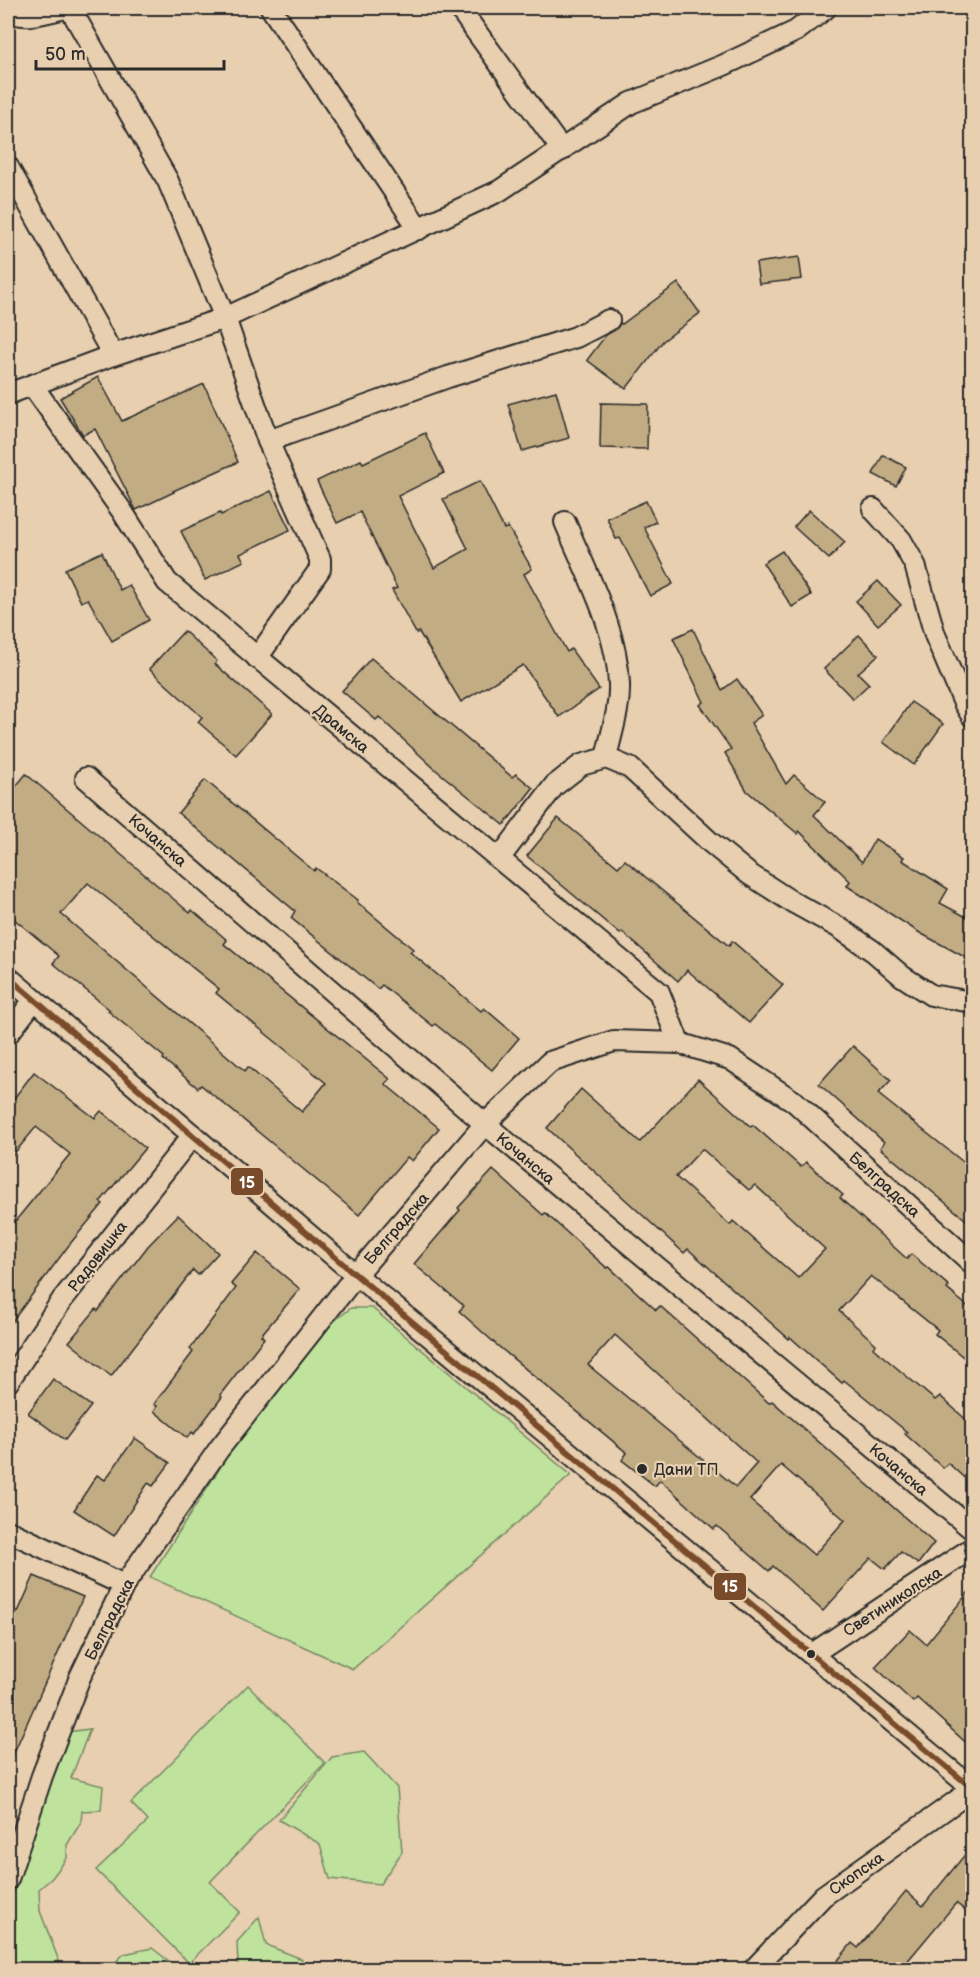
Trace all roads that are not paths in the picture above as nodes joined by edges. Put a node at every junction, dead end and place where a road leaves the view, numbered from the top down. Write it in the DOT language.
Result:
graph roads {
  1 [pos="68,8"];
  2 [pos="271,8"];
  3 [pos="459,8"];
  4 [pos="826,8"];
  5 [pos="8,11"];
  6 [pos="562,150"];
  7 [pos="8,167"];
  8 [pos="418,229"];
  9 [pos="225,318"];
  10 [pos="609,320"];
  11 [pos="113,355"];
  12 [pos="32,385"];
  13 [pos="8,392"];
  14 [pos="268,441"];
  15 [pos="873,509"];
  16 [pos="565,522"];
  17 [pos="257,657"];
  18 [pos="972,716"];
  19 [pos="606,758"];
  20 [pos="86,778"];
  21 [pos="499,859"];
  22 [pos="8,976"];
  23 [pos="34,1000"];
  24 [pos="972,1002"];
  25 [pos="8,1034"];
  26 [pos="679,1043"];
  27 [pos="485,1124"];
  28 [pos="193,1135"];
  29 [pos="972,1263"];
  30 [pos="356,1275"];
  31 [pos="8,1382"];
  32 [pos="972,1529"];
  33 [pos="8,1531"];
  34 [pos="972,1548"];
  35 [pos="124,1585"];
  36 [pos="812,1654"];
  37 [pos="972,1789"];
  38 [pos="8,1879"];
  39 [pos="753,1970"];
  1 -- 5 [label="street"];
  1 -- 9 [label="street"];
  2 -- 8 [label="street"];
  3 -- 6 [label="street"];
  4 -- 6 [label="street"];
  6 -- 8 [label="street"];
  7 -- 11 [label="street"];
  8 -- 9 [label="street"];
  9 -- 11 [label="street"];
  9 -- 14 [label="street"];
  10 -- 14 [label="street"];
  11 -- 12 [label="street"];
  12 -- 13 [label="street"];
  12 -- 17 [label="street, Драмска"];
  14 -- 17 [label="street"];
  15 -- 18 [label="street"];
  16 -- 19 [label="street"];
  17 -- 21 [label="street, Драмска"];
  19 -- 21 [label="street"];
  19 -- 24 [label="street"];
  20 -- 27 [label="street, Кочанска"];
  21 -- 26 [label="street, Драмска"];
  22 -- 23 [label="street"];
  23 -- 25 [label="street"];
  23 -- 28 [label="street"];
  26 -- 27 [label="street, Белградска"];
  26 -- 29 [label="street, Белградска"];
  27 -- 30 [label="street, Белградска"];
  27 -- 32 [label="street, Кочанска"];
  28 -- 30 [label="street"];
  28 -- 31 [label="street, Радовишка"];
  30 -- 35 [label="street, Белградска"];
  30 -- 36 [label="street"];
  33 -- 35 [label="street"];
  34 -- 36 [label="street, Светиниколска"];
  35 -- 38 [label="street, Белградска"];
  36 -- 37 [label="street"];
  37 -- 39 [label="street, Скопска"];
}
